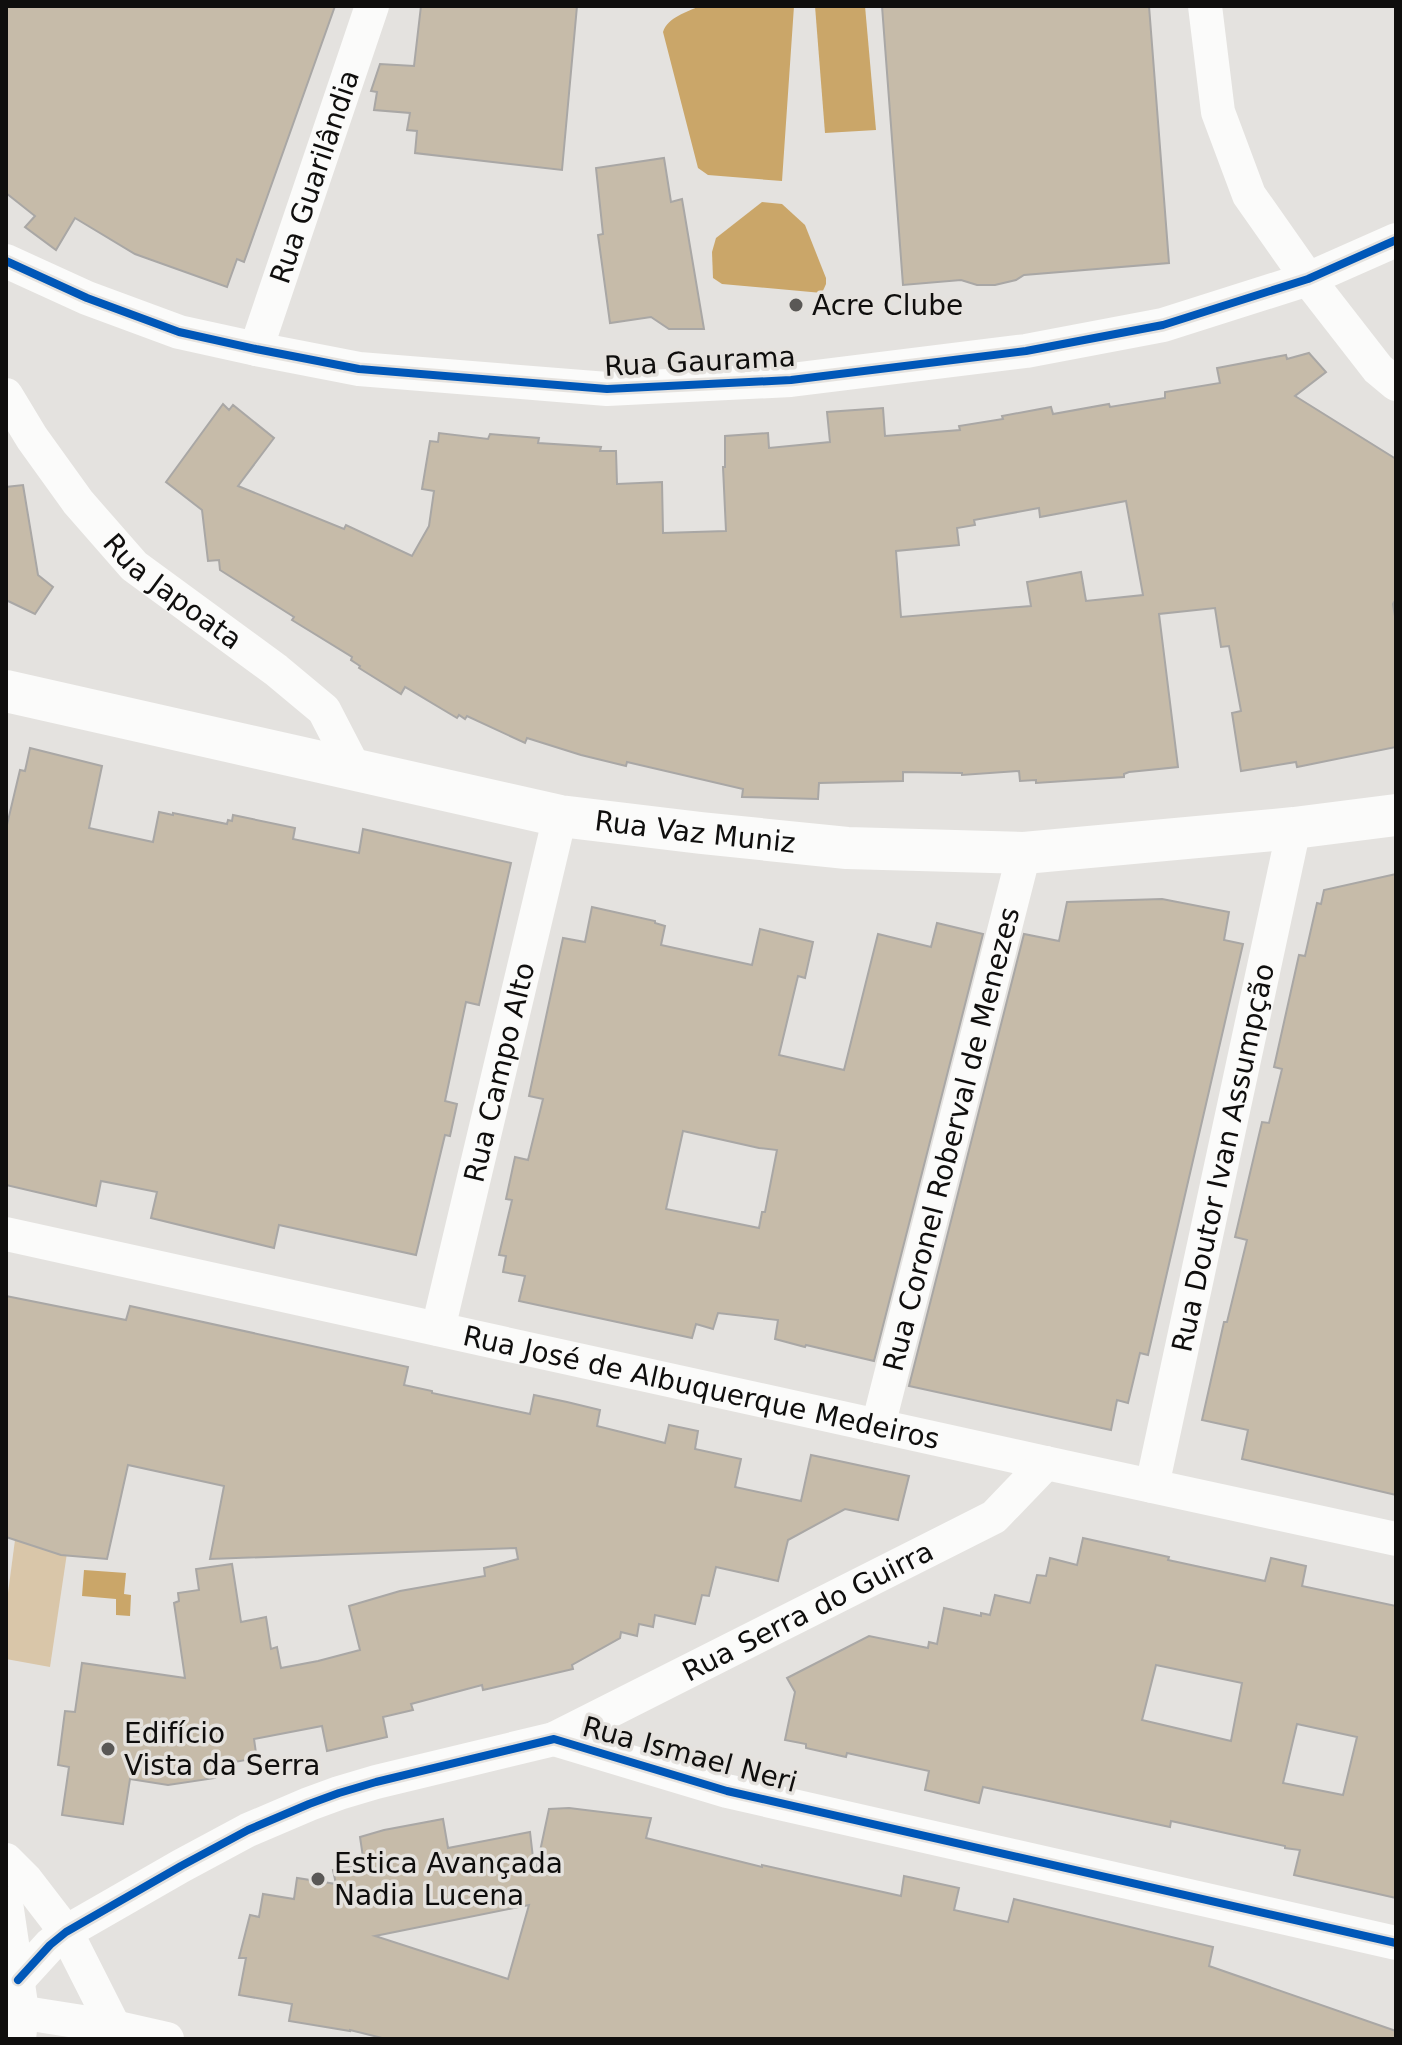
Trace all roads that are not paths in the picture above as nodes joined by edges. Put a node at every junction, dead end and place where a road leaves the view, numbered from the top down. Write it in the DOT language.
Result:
graph roads {
  1 [pos="372,6"];
  2 [pos="1205,6"];
  3 [pos="1396,240"];
  4 [pos="6,261"];
  5 [pos="1308,279"];
  6 [pos="256,349"];
  7 [pos="1396,384"];
  8 [pos="6,395"];
  9 [pos="6,691"];
  10 [pos="355,770"];
  11 [pos="1396,815"];
  12 [pos="560,816"];
  13 [pos="1294,828"];
  14 [pos="1024,853"];
  15 [pos="6,1234"];
  16 [pos="438,1329"];
  17 [pos="878,1426"];
  18 [pos="1046,1463"];
  19 [pos="1152,1486"];
  20 [pos="1396,1539"];
  21 [pos="554,1739"];
  22 [pos="6,1860"];
  23 [pos="6,1903"];
  24 [pos="66,1932"];
  25 [pos="1396,1943"];
  26 [pos="16,2010"];
  27 [pos="114,2027"];
  28 [pos="167,2039"];
  1 -- 6 [label="street, Rua Guarilândia"];
  2 -- 5 [label="street"];
  3 -- 5 [label="street, Rua Gaurama"];
  4 -- 6 [label="street, Rua Gaurama"];
  5 -- 6 [label="street, Rua Gaurama"];
  5 -- 7 [label="street"];
  8 -- 10 [label="street, Rua Japoata"];
  9 -- 10 [label="street, Rua Vaz Muniz"];
  10 -- 12 [label="street, Rua Vaz Muniz"];
  11 -- 13 [label="street, Rua Vaz Muniz"];
  12 -- 14 [label="street, Rua Vaz Muniz"];
  12 -- 16 [label="street, Rua Campo Alto"];
  13 -- 14 [label="street, Rua Vaz Muniz"];
  13 -- 19 [label="street, Rua Doutor Ivan Assumpção"];
  14 -- 17 [label="street, Rua Coronel Roberval de Menezes"];
  15 -- 16 [label="street, Rua José de Albuquerque Medeiros"];
  16 -- 17 [label="street, Rua José de Albuquerque Medeiros"];
  17 -- 18 [label="street, Rua José de Albuquerque Medeiros"];
  18 -- 19 [label="street, Rua José de Albuquerque Medeiros"];
  18 -- 21 [label="street, Rua Serra do Guirra"];
  19 -- 20 [label="street, Rua José de Albuquerque Medeiros"];
  21 -- 24 [label="street, Rua Ismael Neri"];
  21 -- 25 [label="street, Rua Ismael Neri"];
  22 -- 24 [label="street"];
  23 -- 26 [label="street"];
  24 -- 26 [label="street, Rua Ismael Neri"];
  24 -- 27 [label="street"];
  26 -- 27 [label="street"];
  27 -- 28 [label="street"];
}
